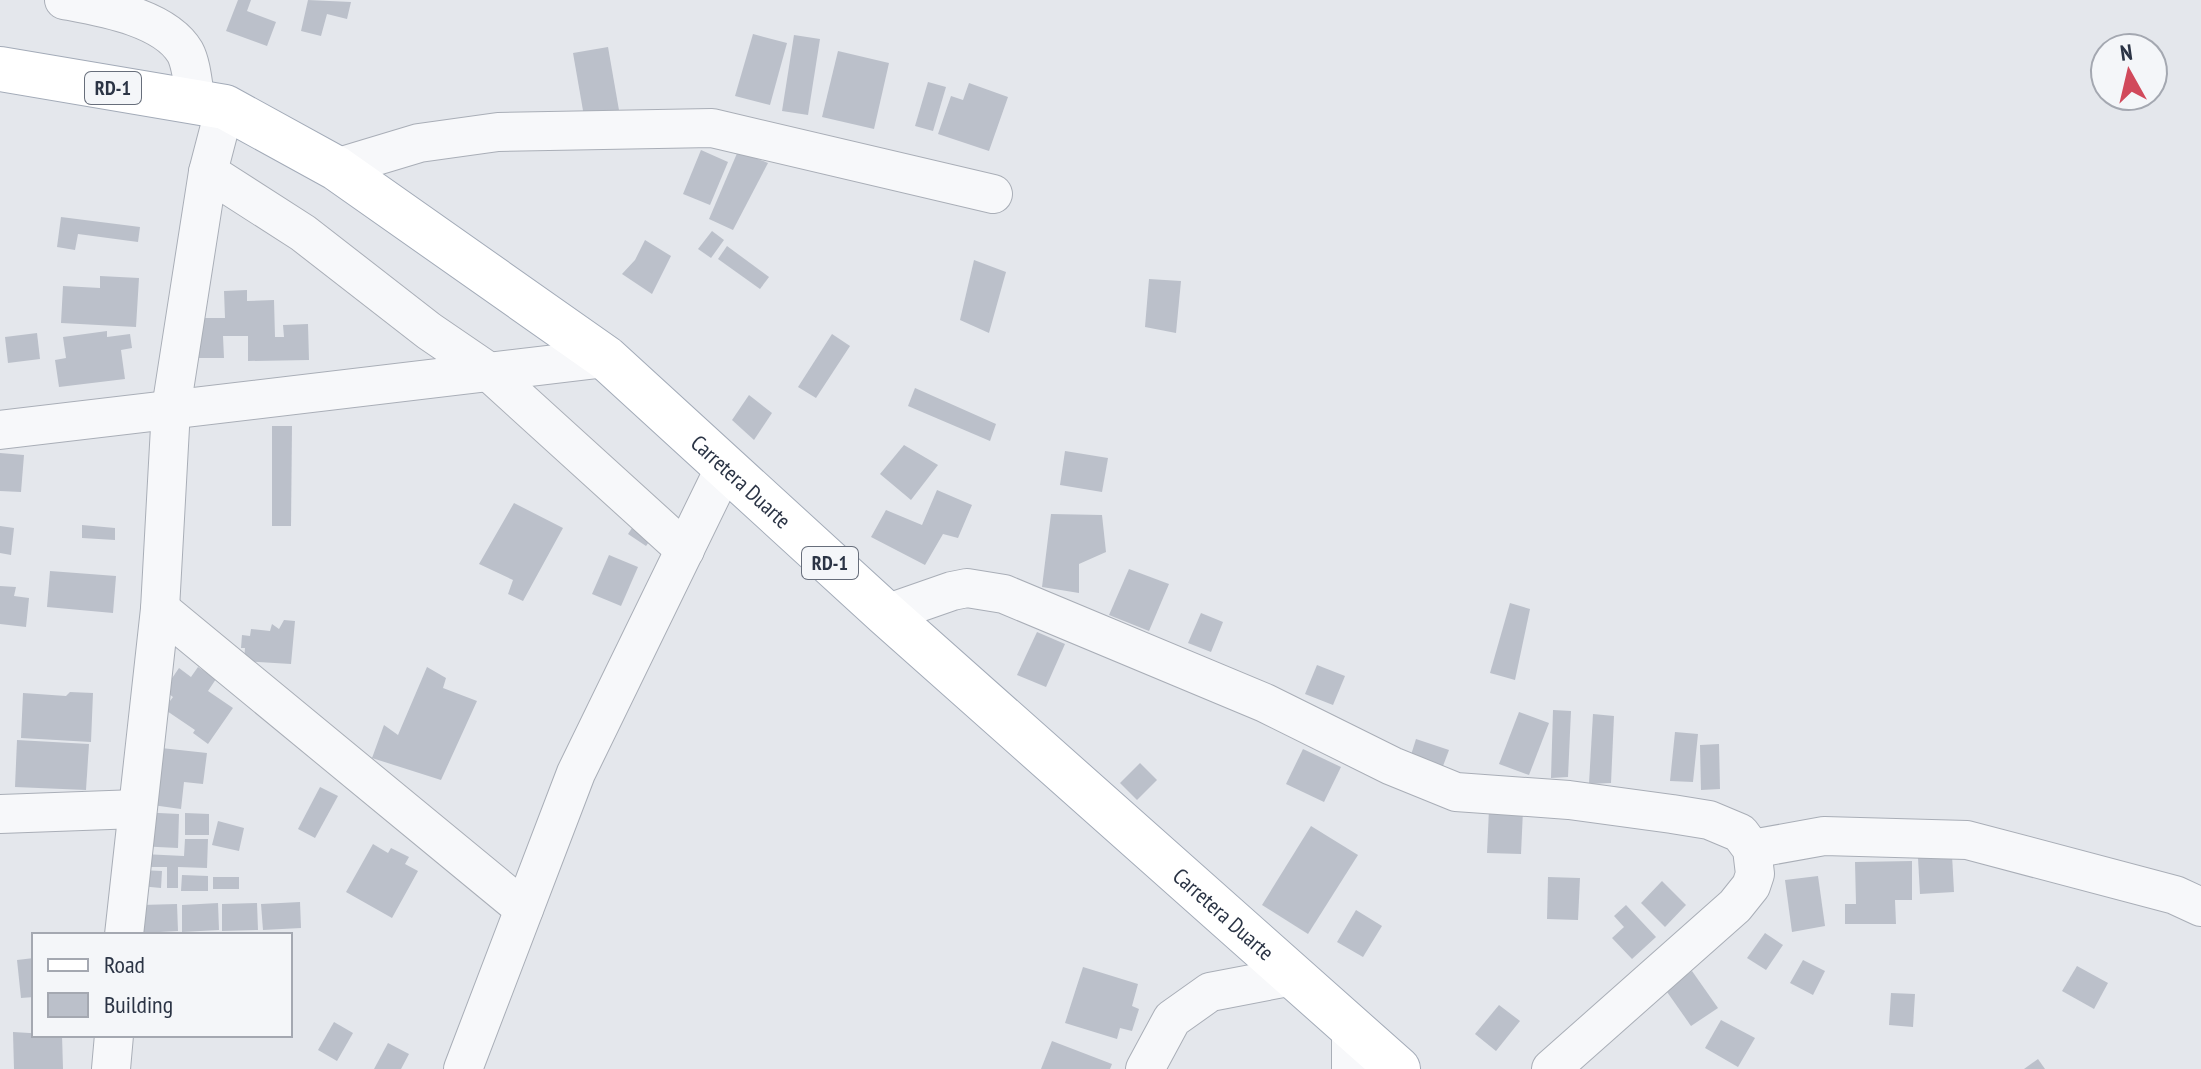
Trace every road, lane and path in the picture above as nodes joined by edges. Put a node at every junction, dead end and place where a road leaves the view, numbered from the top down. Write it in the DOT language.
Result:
graph roads {
  1 [pos="64,0"];
  2 [pos="0,69"];
  3 [pos="211,104"];
  4 [pos="336,168"];
  5 [pos="208,172"];
  6 [pos="993,194"];
  7 [pos="606,358"];
  8 [pos="489,372"];
  9 [pos="171,409"];
  10 [pos="0,430"];
  11 [pos="725,467"];
  12 [pos="685,550"];
  13 [pos="160,609"];
  14 [pos="886,614"];
  15 [pos="137,809"];
  16 [pos="0,814"];
  17 [pos="1752,849"];
  18 [pos="2201,907"];
  19 [pos="524,909"];
  20 [pos="124,933"];
  21 [pos="1293,976"];
  22 [pos="1351,1048"];
  23 [pos="463,1069"];
  24 [pos="1145,1069"];
  25 [pos="1398,1069"];
  26 [pos="1551,1069"];
  1 -- 3 [label="street"];
  2 -- 3 [label="main road, RD-1"];
  3 -- 4 [label="main road, Carretera Duarte / RD-1"];
  3 -- 5 [label="street"];
  4 -- 6 [label="street"];
  4 -- 7 [label="main road, Carretera Duarte / RD-1"];
  5 -- 8 [label="street"];
  5 -- 9 [label="street"];
  7 -- 8 [label="street"];
  7 -- 11 [label="main road, Carretera Duarte / RD-1"];
  8 -- 9 [label="street"];
  8 -- 12 [label="street"];
  9 -- 10 [label="street"];
  9 -- 13 [label="street"];
  11 -- 12 [label="street"];
  11 -- 14 [label="main road, Carretera Duarte / RD-1"];
  12 -- 19 [label="street"];
  13 -- 15 [label="street"];
  13 -- 19 [label="street"];
  14 -- 17 [label="street"];
  14 -- 21 [label="main road, Carretera Duarte / RD-1"];
  15 -- 16 [label="street"];
  15 -- 20 [label="street"];
  17 -- 18 [label="street"];
  17 -- 26 [label="street"];
  19 -- 23 [label="street"];
  21 -- 22 [label="main road, Carretera Duarte / RD-1"];
  21 -- 24 [label="street"];
  22 -- 25 [label="main road, Carretera Duarte / RD-1"];
}
